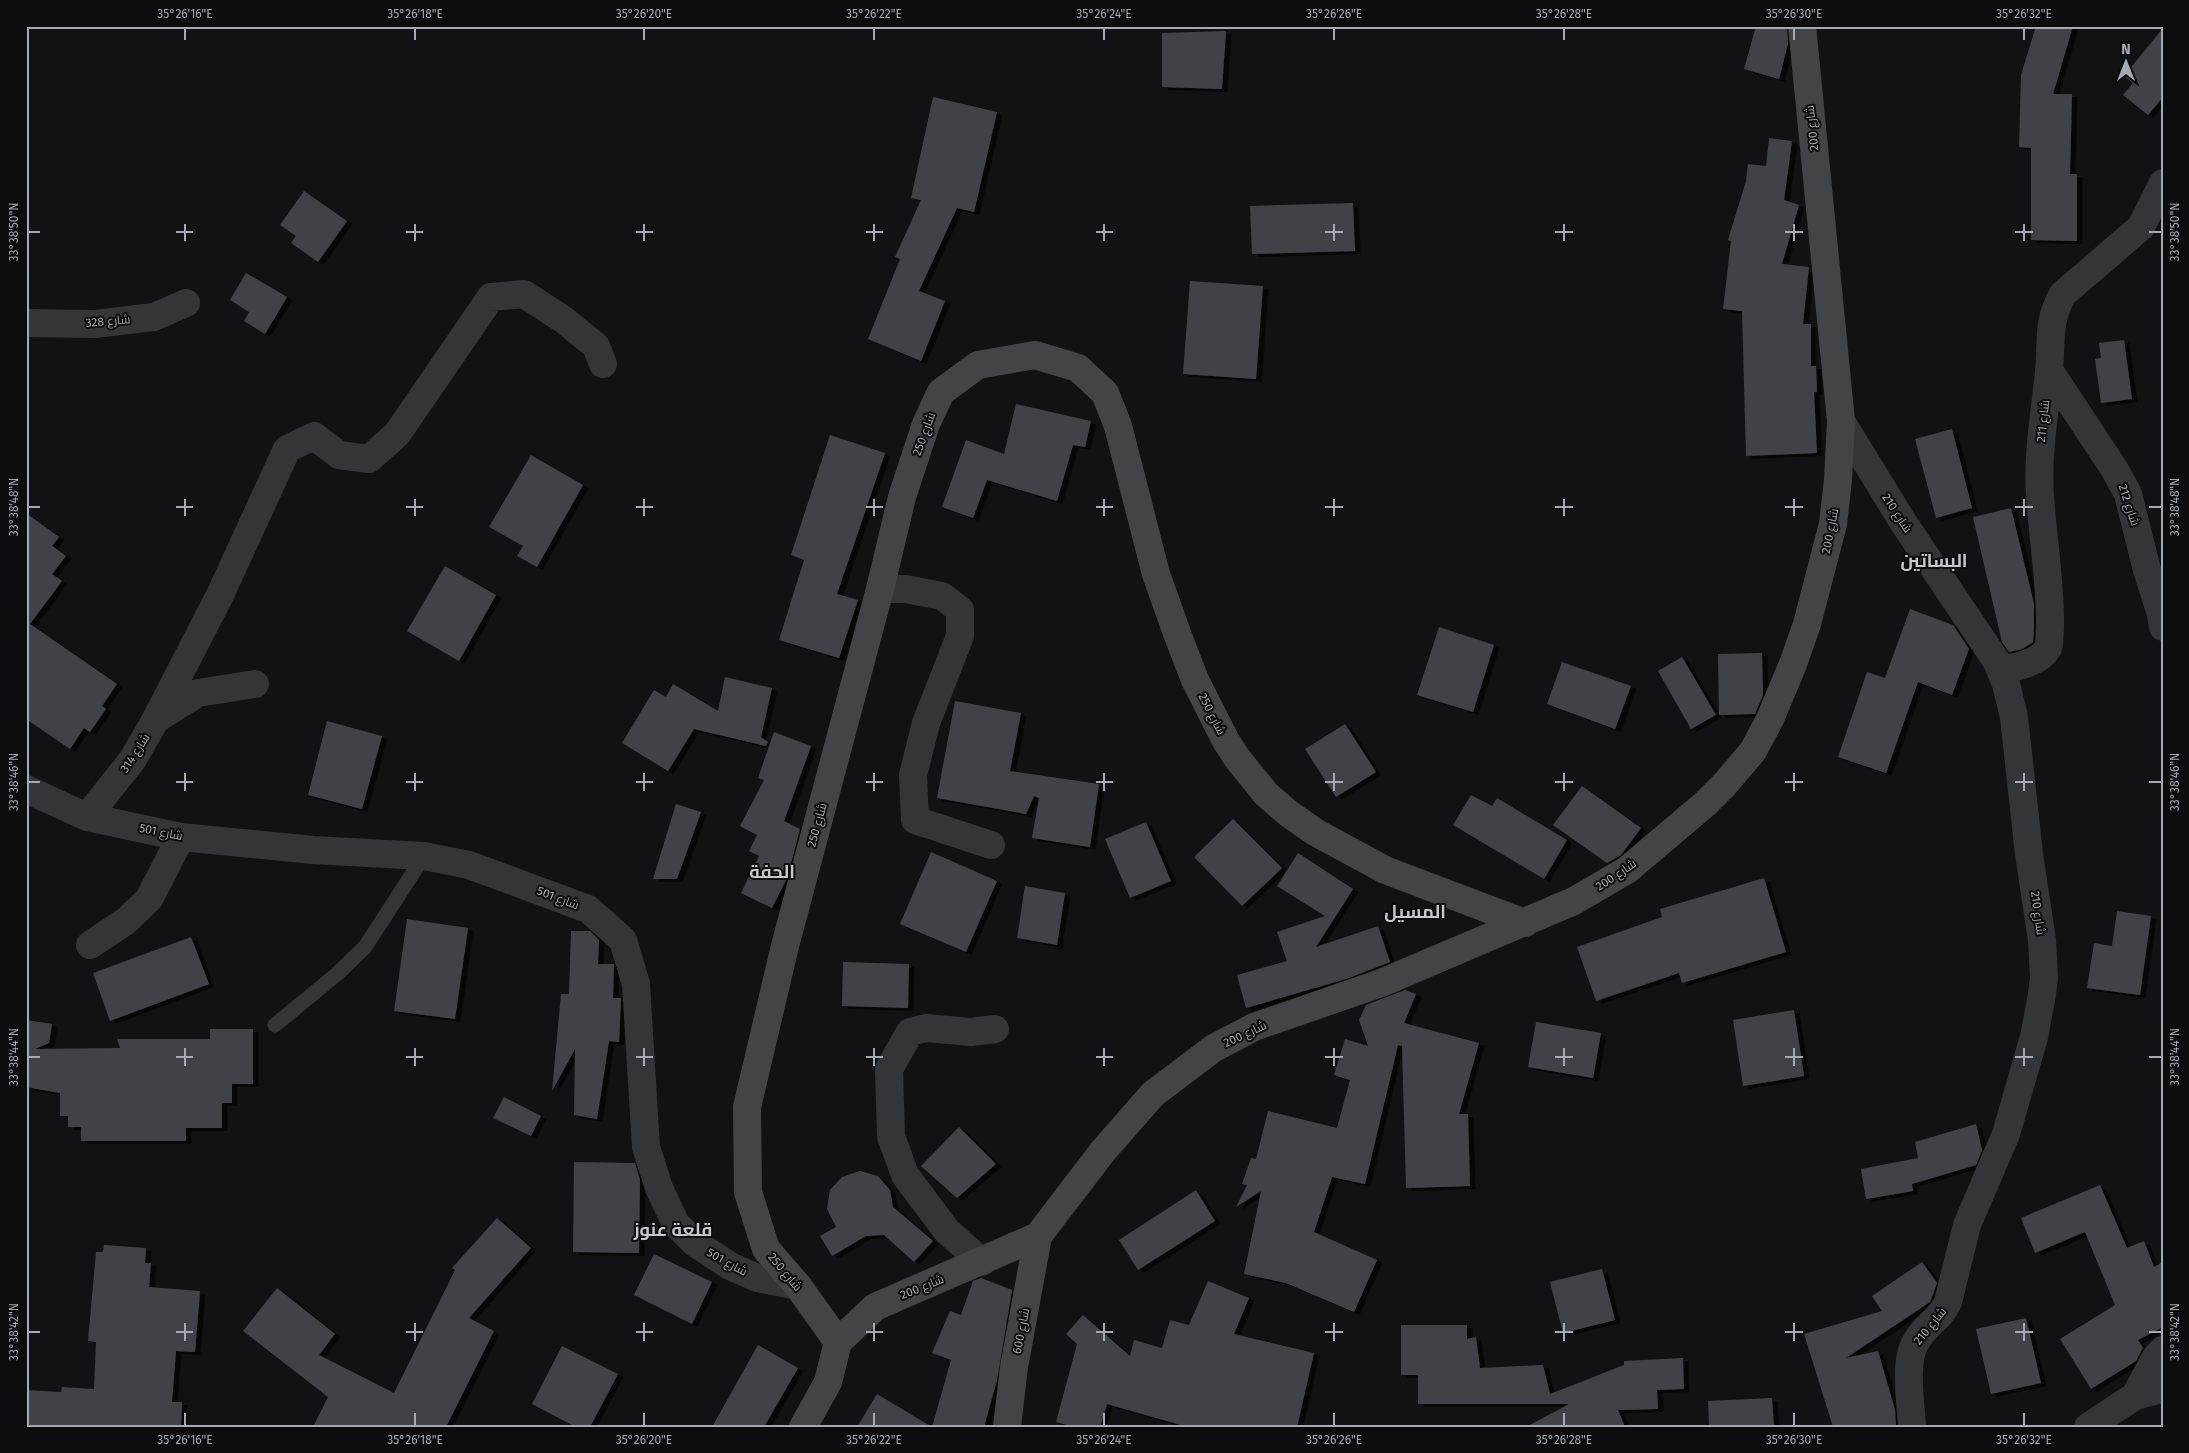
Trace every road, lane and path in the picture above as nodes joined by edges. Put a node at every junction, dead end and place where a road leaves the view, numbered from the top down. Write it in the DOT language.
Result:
graph roads {
  1 [pos="1802,26"];
  2 [pos="2163,183"];
  3 [pos="186,303"];
  4 [pos="26,323"];
  5 [pos="603,364"];
  6 [pos="2049,370"];
  7 [pos="1841,420"];
  8 [pos="880,589"];
  9 [pos="2163,627"];
  10 [pos="2001,670"];
  11 [pos="255,684"];
  12 [pos="156,719"];
  13 [pos="26,789"];
  14 [pos="87,817"];
  15 [pos="181,837"];
  16 [pos="991,845"];
  17 [pos="424,856"];
  18 [pos="1525,923"];
  19 [pos="90,944"];
  20 [pos="275,1025"];
  21 [pos="995,1029"];
  22 [pos="1038,1236"];
  23 [pos="982,1262"];
  24 [pos="798,1286"];
  25 [pos="838,1342"];
  26 [pos="2163,1350"];
  27 [pos="2163,1389"];
  28 [pos="2135,1396"];
  29 [pos="803,1427"];
  30 [pos="1007,1427"];
  31 [pos="1912,1427"];
  32 [pos="2088,1427"];
  1 -- 7 [label="main road, شارع 200"];
  2 -- 6 [label="street, شارع 211"];
  3 -- 4 [label="street, شارع 328"];
  5 -- 12 [label="street"];
  6 -- 9 [label="street, شارع 212"];
  6 -- 10 [label="street, شارع 211"];
  7 -- 10 [label="street, شارع 210"];
  7 -- 18 [label="main road, شارع 200"];
  8 -- 16 [label="street"];
  8 -- 18 [label="main road, شارع 250"];
  8 -- 24 [label="main road, شارع 250"];
  10 -- 31 [label="street, شارع 210"];
  11 -- 12 [label="street, شارع 314"];
  12 -- 14 [label="street, شارع 314"];
  13 -- 14 [label="street"];
  14 -- 15 [label="street, شارع 501"];
  15 -- 17 [label="street, شارع 501"];
  15 -- 19 [label="street"];
  17 -- 20 [label="lane"];
  17 -- 24 [label="street, شارع 501"];
  18 -- 22 [label="main road, شارع 200"];
  21 -- 23 [label="street"];
  22 -- 23 [label="main road, شارع 200"];
  22 -- 30 [label="main road, شارع 600"];
  23 -- 25 [label="main road, شارع 200"];
  24 -- 25 [label="main road, شارع 250"];
  25 -- 29 [label="main road"];
  26 -- 28 [label="street"];
  27 -- 28 [label="street"];
  28 -- 32 [label="street"];
}
